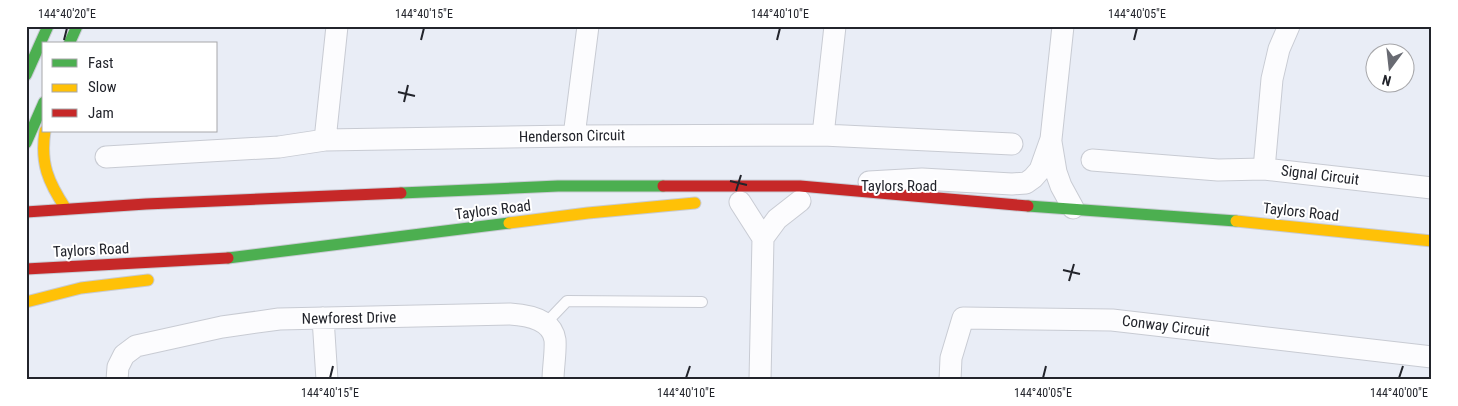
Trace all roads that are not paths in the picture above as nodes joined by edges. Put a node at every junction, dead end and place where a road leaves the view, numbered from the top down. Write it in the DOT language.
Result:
graph roads {
  1 [pos="48,26"];
  2 [pos="77,26"];
  3 [pos="337,26"];
  4 [pos="588,26"];
  5 [pos="835,26"];
  6 [pos="1063,26"];
  7 [pos="1289,26"];
  8 [pos="70,42"];
  9 [pos="26,75"];
  10 [pos="42,107"];
  11 [pos="45,132"];
  12 [pos="823,135"];
  13 [pos="574,136"];
  14 [pos="1051,139"];
  15 [pos="326,140"];
  16 [pos="26,143"];
  17 [pos="1012,144"];
  18 [pos="106,156"];
  19 [pos="1092,160"];
  20 [pos="1264,169"];
  21 [pos="1432,188"];
  22 [pos="798,198"];
  23 [pos="848,201"];
  24 [pos="964,201"];
  25 [pos="740,202"];
  26 [pos="710,203"];
  27 [pos="1073,208"];
  28 [pos="66,209"];
  29 [pos="26,212"];
  30 [pos="1396,237"];
  31 [pos="763,238"];
  32 [pos="1432,242"];
  33 [pos="1432,246"];
  34 [pos="239,257"];
  35 [pos="26,269"];
  36 [pos="195,271"];
  37 [pos="159,279"];
  38 [pos="26,302"];
  39 [pos="702,302"];
  40 [pos="323,318"];
  41 [pos="545,324"];
  42 [pos="1432,357"];
  43 [pos="117,380"];
  44 [pos="327,380"];
  45 [pos="553,380"];
  46 [pos="760,380"];
  47 [pos="950,380"];
  1 -- 9 [label="street"];
  2 -- 8 [label="street"];
  3 -- 15 [label="street"];
  4 -- 13 [label="street"];
  5 -- 12 [label="street"];
  6 -- 14 [label="street"];
  7 -- 20 [label="street, Signal Circuit"];
  10 -- 16 [label="street"];
  11 -- 28 [label="street"];
  12 -- 13 [label="street, Henderson Circuit"];
  12 -- 17 [label="street, Henderson Circuit"];
  13 -- 15 [label="street, Henderson Circuit"];
  14 -- 22 [label="street"];
  14 -- 27 [label="street"];
  15 -- 18 [label="street, Henderson Circuit"];
  19 -- 20 [label="street"];
  20 -- 21 [label="street, Signal Circuit"];
  22 -- 24 [label="street, Taylors Road"];
  22 -- 28 [label="street, Taylors Road"];
  22 -- 31 [label="street"];
  23 -- 24 [label="street, Taylors Road"];
  24 -- 27 [label="street, Taylors Road"];
  25 -- 31 [label="street"];
  26 -- 34 [label="street, Taylors Road"];
  27 -- 30 [label="street, Taylors Road"];
  28 -- 29 [label="street, Taylors Road"];
  30 -- 32 [label="street, Taylors Road"];
  30 -- 33 [label="street, Taylors Road"];
  31 -- 46 [label="street"];
  34 -- 35 [label="street, Taylors Road"];
  34 -- 36 [label="street"];
  37 -- 38 [label="street"];
  39 -- 41 [label="lane"];
  40 -- 41 [label="street, Newforest Drive"];
  40 -- 43 [label="street, Newforest Drive"];
  40 -- 44 [label="street"];
  41 -- 45 [label="street"];
  42 -- 47 [label="street, Conway Circuit"];
}
